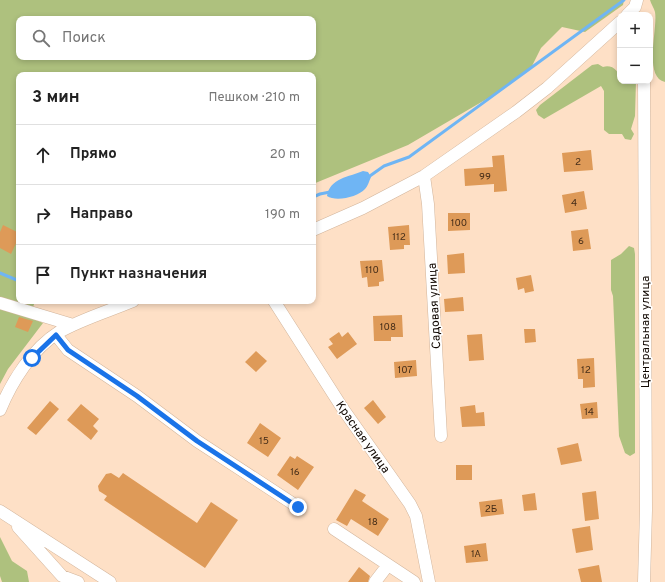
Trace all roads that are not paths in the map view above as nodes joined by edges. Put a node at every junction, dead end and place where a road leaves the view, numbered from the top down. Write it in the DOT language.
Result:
graph roads {
  1 [pos="617,25"];
  2 [pos="644,84"];
  3 [pos="424,176"];
  4 [pos="316,229"];
  5 [pos="0,303"];
  6 [pos="126,304"];
  7 [pos="276,304"];
  8 [pos="73,325"];
  9 [pos="56,335"];
  10 [pos="0,410"];
  11 [pos="441,436"];
  12 [pos="298,507"];
  13 [pos="4,514"];
  14 [pos="334,529"];
  15 [pos="388,565"];
  16 [pos="78,582"];
  17 [pos="110,582"];
  18 [pos="375,582"];
  19 [pos="414,582"];
  20 [pos="429,582"];
  21 [pos="644,582"];
  1 -- 3 [label="street"];
  2 -- 21 [label="street, Центральная улица"];
  3 -- 4 [label="street"];
  3 -- 11 [label="street, Садовая улица"];
  5 -- 8 [label="street"];
  6 -- 8 [label="street"];
  7 -- 20 [label="street, Красная улица"];
  8 -- 9 [label="street"];
  9 -- 10 [label="street"];
  9 -- 12 [label="street"];
  13 -- 16 [label="street"];
  13 -- 17 [label="street"];
  14 -- 15 [label="street"];
  15 -- 18 [label="street"];
  15 -- 19 [label="street"];
}
